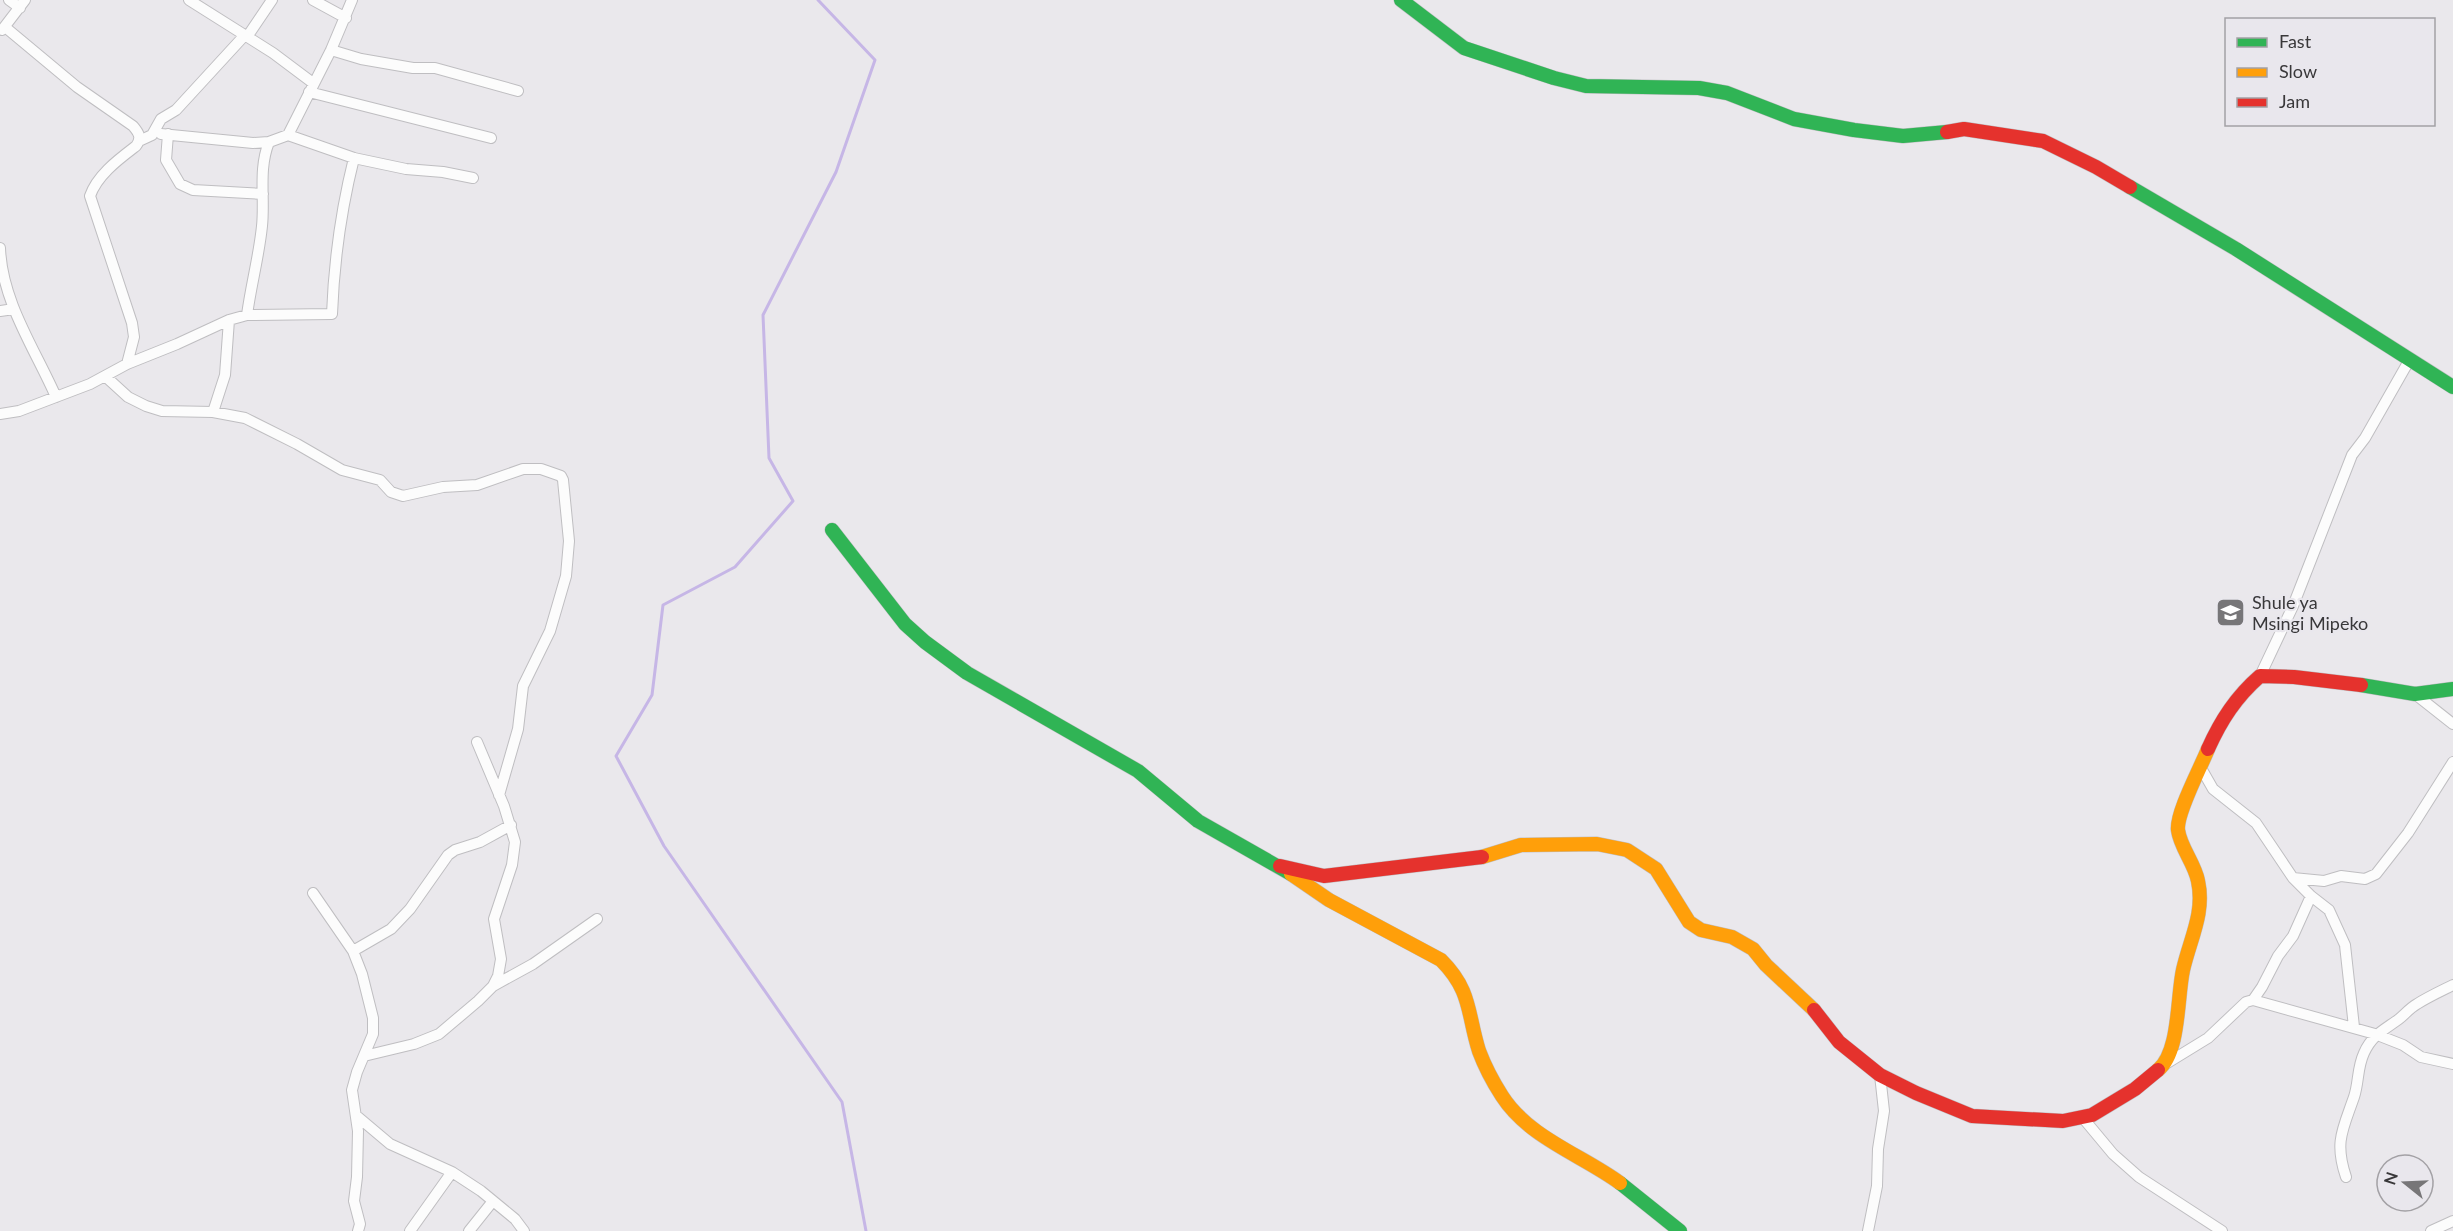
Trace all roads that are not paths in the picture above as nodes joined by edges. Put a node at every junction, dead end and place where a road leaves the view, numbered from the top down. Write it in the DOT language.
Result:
graph roads {
  1 [pos="9,0"];
  2 [pos="189,0"];
  3 [pos="272,0"];
  4 [pos="312,0"];
  5 [pos="352,0"];
  6 [pos="1401,0"];
  7 [pos="23,4"];
  8 [pos="346,18"];
  9 [pos="3,30"];
  10 [pos="246,37"];
  11 [pos="331,50"];
  12 [pos="311,87"];
  13 [pos="518,91"];
  14 [pos="168,134"];
  15 [pos="152,135"];
  16 [pos="288,135"];
  17 [pos="491,138"];
  18 [pos="139,141"];
  19 [pos="268,142"];
  20 [pos="354,158"];
  21 [pos="473,178"];
  22 [pos="263,194"];
  23 [pos="0,248"];
  24 [pos="14,309"];
  25 [pos="0,311"];
  26 [pos="247,315"];
  27 [pos="229,320"];
  28 [pos="134,337"];
  29 [pos="151,355"];
  30 [pos="2410,359"];
  31 [pos="127,363"];
  32 [pos="105,375"];
  33 [pos="2453,387"];
  34 [pos="56,397"];
  35 [pos="213,412"];
  36 [pos="0,414"];
  37 [pos="832,530"];
  38 [pos="2260,676"];
  39 [pos="2453,689"];
  40 [pos="2415,694"];
  41 [pos="2453,724"];
  42 [pos="477,742"];
  43 [pos="2453,762"];
  44 [pos="2201,768"];
  45 [pos="499,795"];
  46 [pos="511,825"];
  47 [pos="1280,866"];
  48 [pos="2294,878"];
  49 [pos="313,893"];
  50 [pos="2311,896"];
  51 [pos="597,919"];
  52 [pos="353,951"];
  53 [pos="2453,985"];
  54 [pos="493,986"];
  55 [pos="2253,1000"];
  56 [pos="2354,1027"];
  57 [pos="2375,1034"];
  58 [pos="364,1056"];
  59 [pos="2453,1064"];
  60 [pos="2164,1065"];
  61 [pos="1880,1075"];
  62 [pos="358,1117"];
  63 [pos="2083,1118"];
  64 [pos="358,1131"];
  65 [pos="375,1132"];
  66 [pos="452,1172"];
  67 [pos="2346,1177"];
  68 [pos="493,1201"];
  69 [pos="2453,1221"];
  70 [pos="358,1231"];
  71 [pos="410,1231"];
  72 [pos="469,1231"];
  73 [pos="524,1231"];
  74 [pos="1680,1231"];
  75 [pos="1868,1231"];
  76 [pos="2222,1231"];
  77 [pos="2431,1231"];
  1 -- 7 [label="street"];
  2 -- 10 [label="street"];
  3 -- 10 [label="street"];
  4 -- 8 [label="street"];
  5 -- 8 [label="street"];
  6 -- 30 [label="street"];
  7 -- 9 [label="street"];
  8 -- 11 [label="street"];
  9 -- 18 [label="street"];
  10 -- 12 [label="street"];
  10 -- 15 [label="street"];
  11 -- 12 [label="street"];
  11 -- 13 [label="street"];
  12 -- 16 [label="street"];
  12 -- 17 [label="street"];
  14 -- 15 [label="street"];
  14 -- 19 [label="street"];
  14 -- 22 [label="street"];
  15 -- 18 [label="street"];
  16 -- 19 [label="street"];
  16 -- 20 [label="street"];
  18 -- 28 [label="street"];
  19 -- 22 [label="street"];
  20 -- 21 [label="street"];
  20 -- 26 [label="street"];
  22 -- 26 [label="street"];
  23 -- 24 [label="street"];
  24 -- 25 [label="street"];
  24 -- 34 [label="street"];
  26 -- 27 [label="street"];
  27 -- 29 [label="street"];
  27 -- 35 [label="street"];
  28 -- 29 [label="street"];
  28 -- 31 [label="street"];
  29 -- 31 [label="street"];
  30 -- 33 [label="street"];
  30 -- 38 [label="street"];
  31 -- 32 [label="street"];
  32 -- 34 [label="street"];
  32 -- 35 [label="street"];
  34 -- 36 [label="street"];
  35 -- 45 [label="street"];
  37 -- 47 [label="street"];
  38 -- 40 [label="street"];
  38 -- 44 [label="street"];
  39 -- 40 [label="street"];
  40 -- 41 [label="street"];
  42 -- 45 [label="street"];
  43 -- 48 [label="street"];
  44 -- 48 [label="street"];
  44 -- 60 [label="street"];
  45 -- 46 [label="street"];
  46 -- 52 [label="street"];
  46 -- 54 [label="street"];
  47 -- 61 [label="street"];
  47 -- 74 [label="street"];
  48 -- 50 [label="street"];
  49 -- 52 [label="street"];
  50 -- 55 [label="street"];
  50 -- 56 [label="street"];
  51 -- 54 [label="street"];
  52 -- 58 [label="street"];
  53 -- 57 [label="street"];
  54 -- 58 [label="street"];
  55 -- 56 [label="street"];
  55 -- 60 [label="street"];
  56 -- 57 [label="street"];
  57 -- 59 [label="street"];
  57 -- 67 [label="street"];
  58 -- 62 [label="street"];
  60 -- 63 [label="street"];
  61 -- 63 [label="street"];
  61 -- 75 [label="street"];
  62 -- 64 [label="street"];
  62 -- 65 [label="street"];
  63 -- 76 [label="street"];
  64 -- 65 [label="street"];
  64 -- 70 [label="street"];
  65 -- 66 [label="street"];
  66 -- 68 [label="street"];
  66 -- 71 [label="street"];
  68 -- 72 [label="street"];
  68 -- 73 [label="street"];
  69 -- 77 [label="street"];
}
